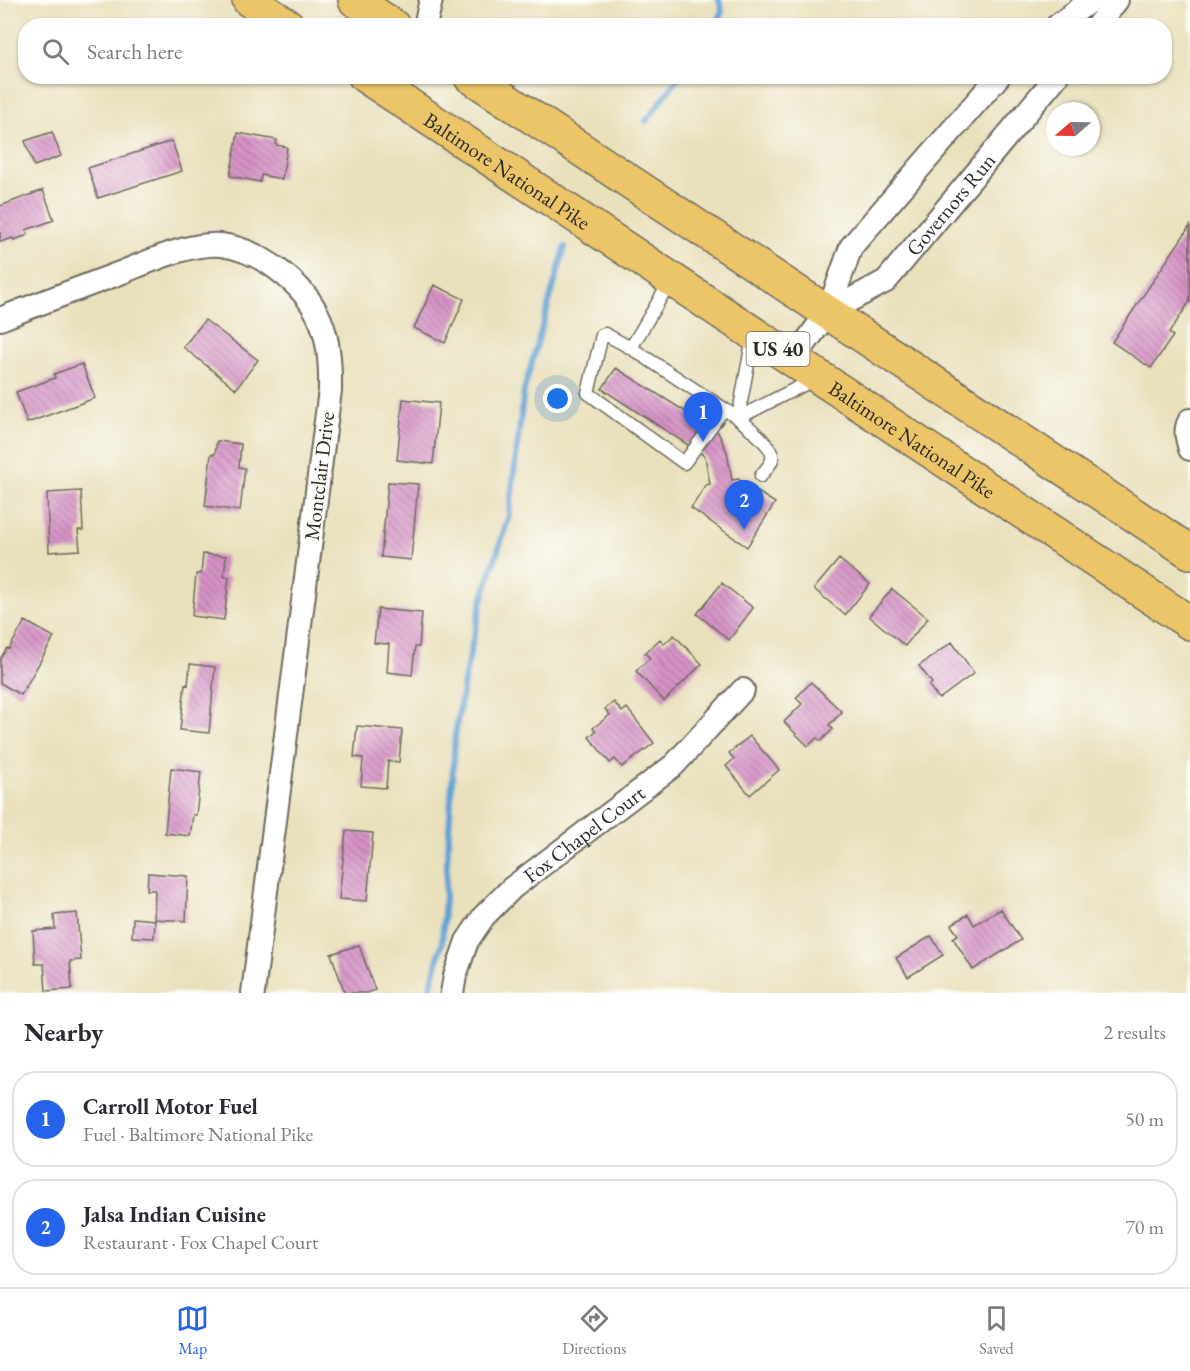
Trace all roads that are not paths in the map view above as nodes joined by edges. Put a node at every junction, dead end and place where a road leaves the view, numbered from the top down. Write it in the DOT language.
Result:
graph roads {
  1 [pos="249,0"];
  2 [pos="355,0"];
  3 [pos="431,0"];
  4 [pos="1091,0"];
  5 [pos="1117,0"];
  6 [pos="276,18"];
  7 [pos="381,18"];
  8 [pos="427,18"];
  9 [pos="1067,18"];
  10 [pos="1103,18"];
  11 [pos="377,84"];
  12 [pos="482,84"];
  13 [pos="992,84"];
  14 [pos="1050,84"];
  15 [pos="671,279"];
  16 [pos="828,312"];
  17 [pos="0,319"];
  18 [pos="753,333"];
  19 [pos="631,348"];
  20 [pos="806,368"];
  21 [pos="724,409"];
  22 [pos="738,418"];
  23 [pos="1190,420"];
  24 [pos="1190,449"];
  25 [pos="761,476"];
  26 [pos="1190,552"];
  27 [pos="1190,623"];
  28 [pos="743,690"];
  29 [pos="253,993"];
  30 [pos="452,993"];
  1 -- 6 [label="main road"];
  2 -- 7 [label="main road"];
  3 -- 8 [label="street"];
  4 -- 9 [label="street"];
  5 -- 10 [label="street"];
  11 -- 15 [label="main road, Baltimore National Pike / US 40"];
  12 -- 16 [label="main road, US 40"];
  13 -- 16 [label="street, Governors Run"];
  14 -- 16 [label="street, Governors Run"];
  15 -- 18 [label="main road, Baltimore National Pike / US 40"];
  15 -- 19 [label="lane"];
  16 -- 20 [label="street, Governors Run"];
  16 -- 26 [label="main road, US 40"];
  17 -- 29 [label="street, Montclair Drive"];
  18 -- 20 [label="main road, Baltimore National Pike / US 40"];
  18 -- 22 [label="lane"];
  19 -- 21 [label="lane"];
  19 -- 21 [label="lane"];
  20 -- 22 [label="lane"];
  20 -- 27 [label="main road, Baltimore National Pike / US 40"];
  21 -- 22 [label="lane"];
  22 -- 25 [label="lane"];
  23 -- 24 [label="street"];
  28 -- 30 [label="street, Fox Chapel Court"];
}
